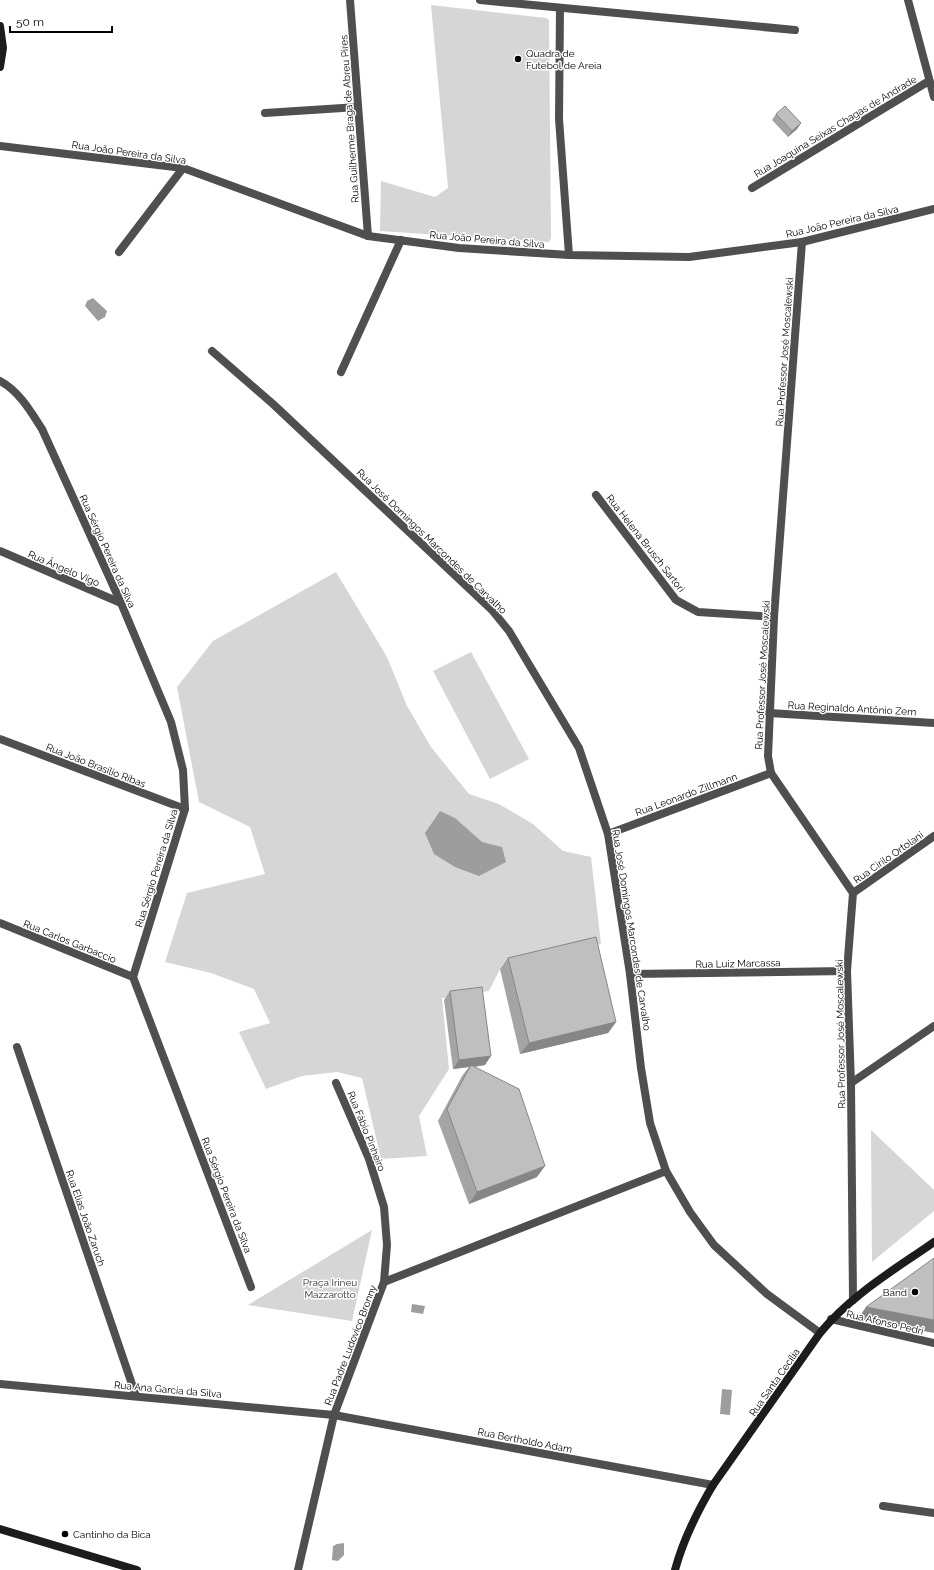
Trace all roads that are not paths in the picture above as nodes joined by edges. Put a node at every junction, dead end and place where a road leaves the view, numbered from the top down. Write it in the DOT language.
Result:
graph roads {
  1 [pos="350,0"];
  2 [pos="480,0"];
  3 [pos="908,0"];
  4 [pos="560,8"];
  5 [pos="0,26"];
  6 [pos="795,30"];
  7 [pos="0,67"];
  8 [pos="929,81"];
  9 [pos="934,97"];
  10 [pos="358,107"];
  11 [pos="265,113"];
  12 [pos="0,146"];
  13 [pos="183,168"];
  14 [pos="752,188"];
  15 [pos="934,210"];
  16 [pos="368,236"];
  17 [pos="400,240"];
  18 [pos="802,242"];
  19 [pos="119,252"];
  20 [pos="569,255"];
  21 [pos="212,351"];
  22 [pos="341,372"];
  23 [pos="0,381"];
  24 [pos="596,495"];
  25 [pos="0,551"];
  26 [pos="121,603"];
  27 [pos="774,616"];
  28 [pos="769,713"];
  29 [pos="934,723"];
  30 [pos="0,739"];
  31 [pos="771,773"];
  32 [pos="185,809"];
  33 [pos="608,834"];
  34 [pos="934,836"];
  35 [pos="853,893"];
  36 [pos="0,923"];
  37 [pos="847,971"];
  38 [pos="630,974"];
  39 [pos="133,977"];
  40 [pos="934,1026"];
  41 [pos="16,1047"];
  42 [pos="336,1083"];
  43 [pos="851,1083"];
  44 [pos="666,1171"];
  45 [pos="934,1242"];
  46 [pos="384,1282"];
  47 [pos="251,1287"];
  48 [pos="853,1300"];
  49 [pos="831,1320"];
  50 [pos="820,1333"];
  51 [pos="934,1343"];
  52 [pos="0,1384"];
  53 [pos="136,1396"];
  54 [pos="334,1415"];
  55 [pos="713,1486"];
  56 [pos="883,1506"];
  57 [pos="934,1513"];
  58 [pos="0,1529"];
  59 [pos="137,1570"];
  60 [pos="298,1570"];
  61 [pos="675,1570"];
  1 -- 10 [label="street, Rua Guilherme Braga de Abreu Pires"];
  2 -- 4 [label="street"];
  3 -- 8 [label="street"];
  4 -- 6 [label="street"];
  4 -- 20 [label="street"];
  5 -- 7 [label="main road"];
  8 -- 9 [label="street"];
  8 -- 14 [label="street, Rua Joaquina Seixas Chagas de Andrade"];
  10 -- 11 [label="street"];
  10 -- 16 [label="street, Rua Guilherme Braga de Abreu Pires"];
  12 -- 13 [label="street, Rua João Pereira da Silva"];
  13 -- 16 [label="street, Rua João Pereira da Silva"];
  13 -- 19 [label="street"];
  15 -- 18 [label="street, Rua João Pereira da Silva"];
  16 -- 17 [label="street, Rua João Pereira da Silva"];
  17 -- 20 [label="street, Rua João Pereira da Silva"];
  17 -- 22 [label="street"];
  18 -- 20 [label="street, Rua João Pereira da Silva"];
  18 -- 27 [label="street, Rua Professor José Moscalewski"];
  21 -- 33 [label="street, Rua José Domingos Marcondes de Carvalho"];
  23 -- 26 [label="street, Rua Sérgio Pereira da Silva"];
  24 -- 27 [label="street, Rua Helena Brusch Sartori"];
  25 -- 26 [label="street, Rua Ângelo Vigo"];
  26 -- 32 [label="street, Rua Sérgio Pereira da Silva"];
  27 -- 28 [label="street, Rua Professor José Moscalewski"];
  28 -- 29 [label="street, Rua Reginaldo Antônio Zem"];
  28 -- 31 [label="street, Rua Professor José Moscalewski"];
  30 -- 32 [label="street, Rua João Brasílio Ribas"];
  31 -- 33 [label="street, Rua Leonardo Zillmann"];
  31 -- 35 [label="street, Rua Professor José Moscalewski"];
  32 -- 39 [label="street, Rua Sérgio Pereira da Silva"];
  33 -- 38 [label="street, Rua José Domingos Marcondes de Carvalho"];
  34 -- 35 [label="street, Rua Cirilo Ortolani"];
  35 -- 37 [label="street, Rua Professor José Moscalewski"];
  36 -- 39 [label="street, Rua Carlos Garbaccio"];
  37 -- 38 [label="street, Rua Luiz Marcassa"];
  37 -- 43 [label="street, Rua Professor José Moscalewski"];
  38 -- 44 [label="street, Rua José Domingos Marcondes de Carvalho"];
  39 -- 47 [label="street, Rua Sérgio Pereira da Silva"];
  40 -- 43 [label="street"];
  41 -- 53 [label="street, Rua Elias João Zaruch"];
  42 -- 46 [label="street, Rua Fábio Pinheiro"];
  43 -- 48 [label="street, Rua Professor José Moscalewski"];
  44 -- 46 [label="street, Rua Padre Ludovico Bronny"];
  44 -- 50 [label="street, Rua José Domingos Marcondes de Carvalho"];
  45 -- 48 [label="main road, Rua Santa Cecília"];
  46 -- 54 [label="street, Rua Padre Ludovico Bronny"];
  48 -- 49 [label="main road, Rua Santa Cecília"];
  49 -- 50 [label="main road, Rua Santa Cecília"];
  49 -- 51 [label="street, Rua Afonso Pedri"];
  50 -- 55 [label="main road, Rua Santa Cecília"];
  52 -- 53 [label="street, Rua Ana Garcia da Silva"];
  53 -- 54 [label="street, Rua Ana Garcia da Silva"];
  54 -- 55 [label="street, Rua Bertholdo Adam"];
  54 -- 60 [label="street, Rua Padre Ludovico Bronny"];
  55 -- 61 [label="main road, Rua Santa Cecília"];
  56 -- 57 [label="street"];
  58 -- 59 [label="main road"];
}
